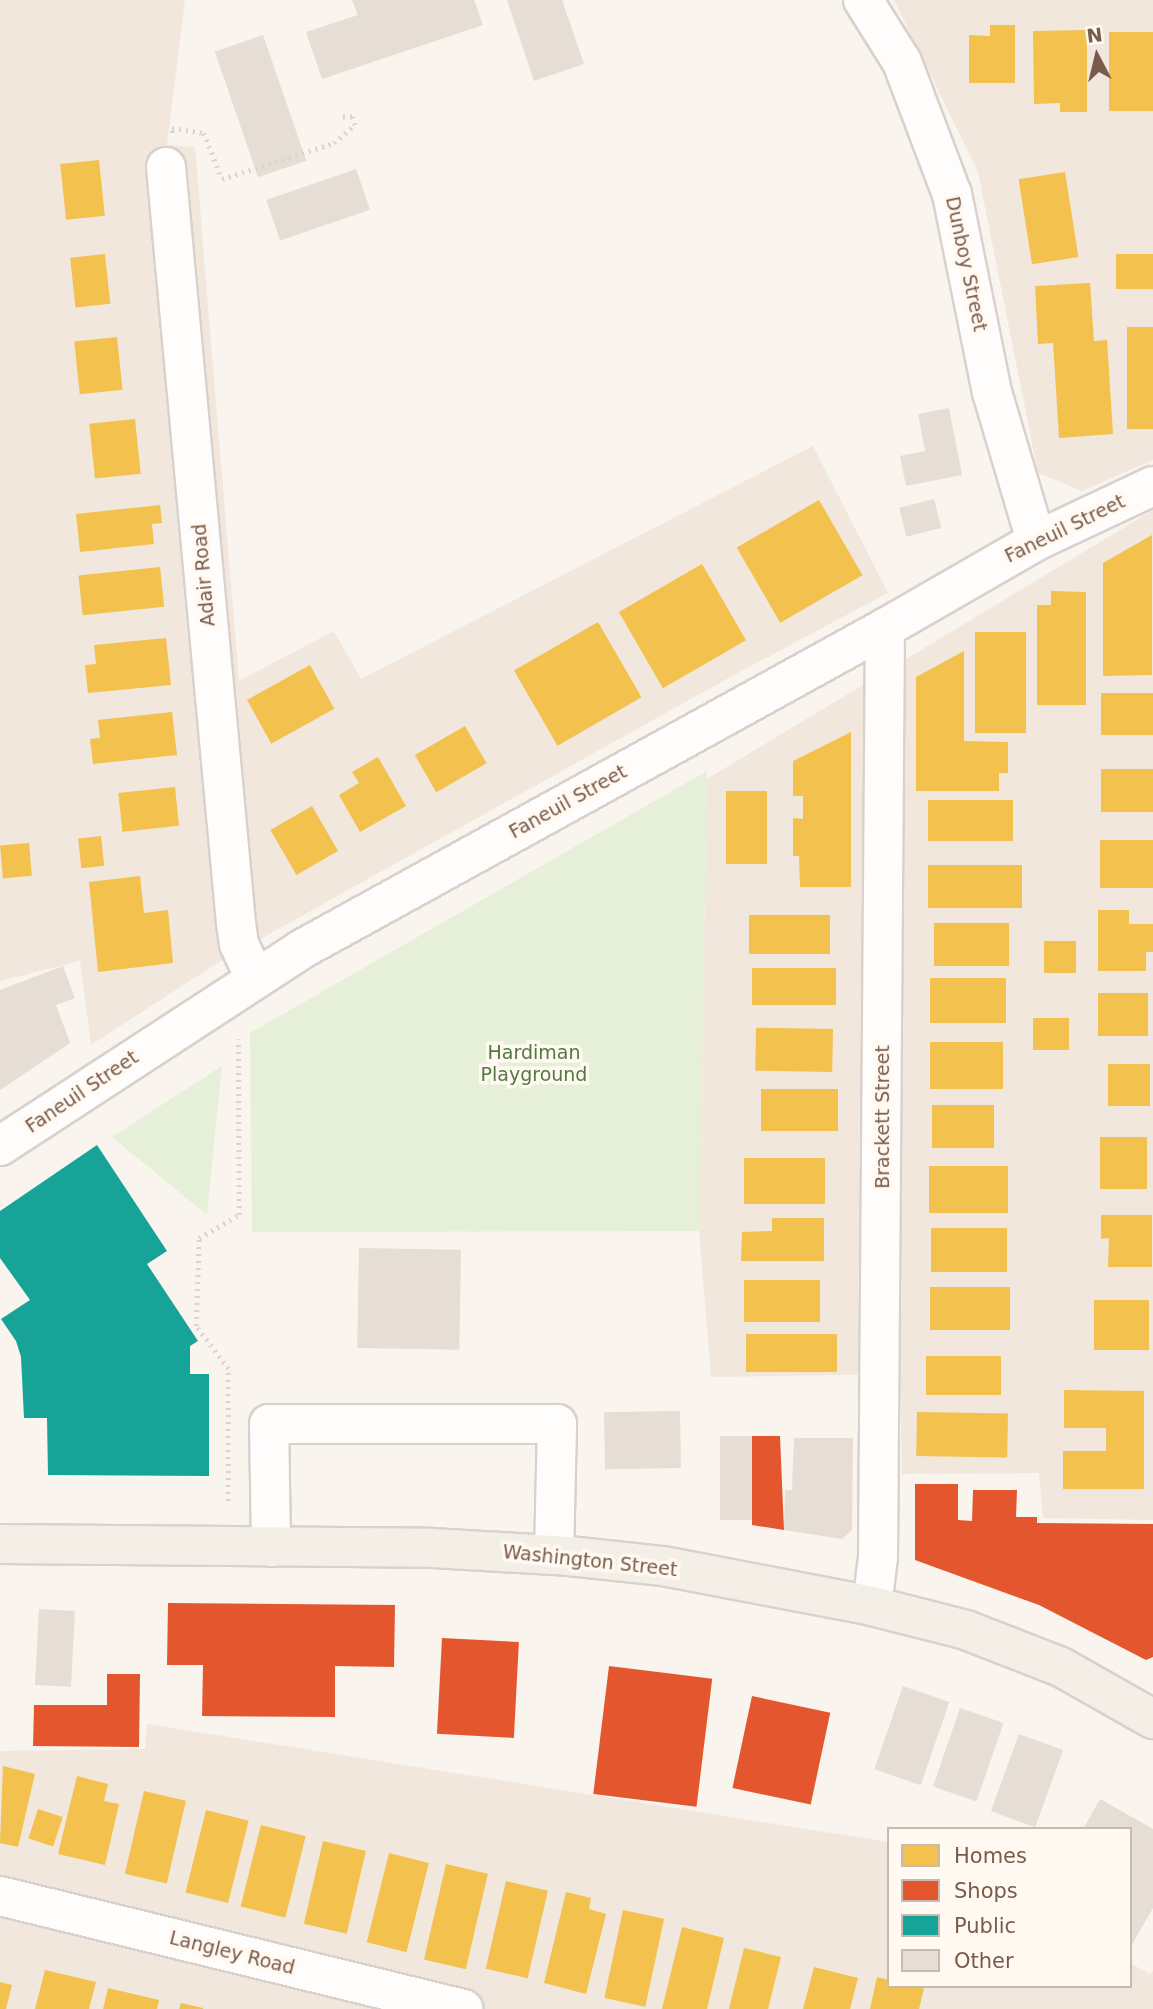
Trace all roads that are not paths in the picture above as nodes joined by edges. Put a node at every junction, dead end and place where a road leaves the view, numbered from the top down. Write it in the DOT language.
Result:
graph roads {
  1 [pos="863,0"];
  2 [pos="173,153"];
  3 [pos="1153,486"];
  4 [pos="1036,541"];
  5 [pos="886,628"];
  6 [pos="254,978"];
  7 [pos="0,1146"];
  8 [pos="0,1544"];
  9 [pos="271,1546"];
  10 [pos="554,1555"];
  11 [pos="872,1606"];
  12 [pos="1153,1718"];
  13 [pos="0,1896"];
  14 [pos="463,2009"];
  1 -- 4 [label="street, Dunboy Street"];
  2 -- 6 [label="street, Adair Road"];
  3 -- 4 [label="street, Faneuil Street"];
  4 -- 5 [label="street, Faneuil Street"];
  5 -- 6 [label="street, Faneuil Street"];
  5 -- 11 [label="street, Brackett Street"];
  6 -- 7 [label="street, Faneuil Street"];
  8 -- 9 [label="main road, Washington Street"];
  9 -- 10 [label="main road, Washington Street"];
  9 -- 10 [label="street"];
  10 -- 11 [label="main road, Washington Street"];
  11 -- 12 [label="main road, Washington Street"];
  13 -- 14 [label="street, Langley Road"];
}
